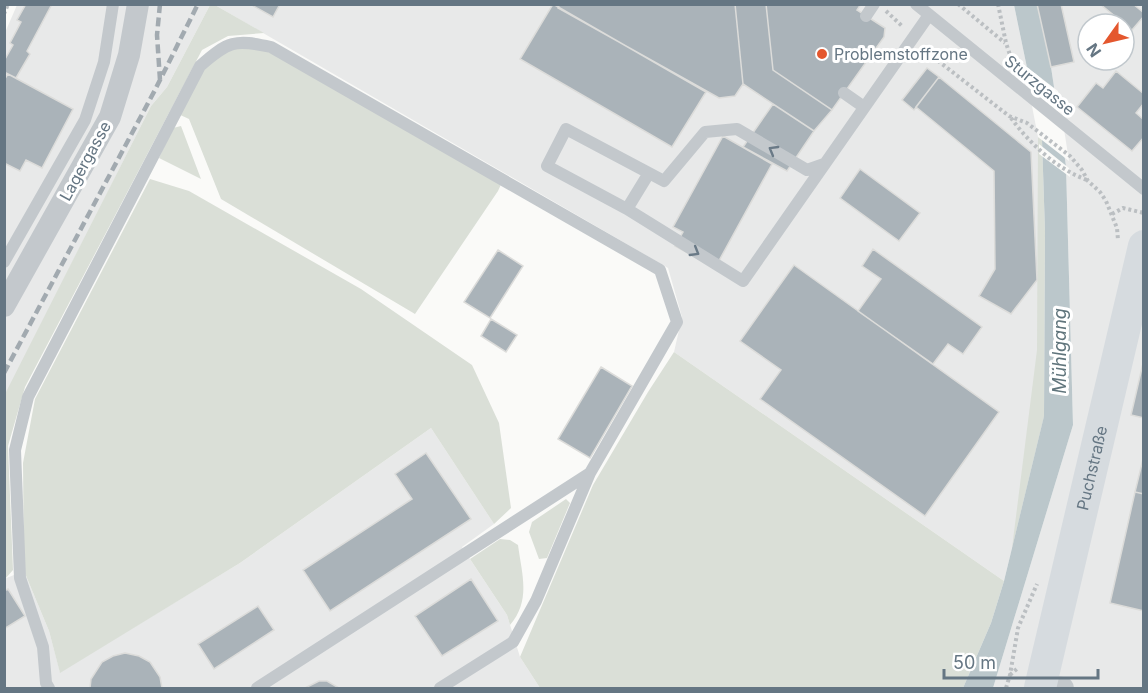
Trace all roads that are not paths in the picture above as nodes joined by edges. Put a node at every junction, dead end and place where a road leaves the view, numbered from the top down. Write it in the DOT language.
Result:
graph roads {
  1 [pos="113,4"];
  2 [pos="138,4"];
  3 [pos="874,4"];
  4 [pos="916,4"];
  5 [pos="928,15"];
  6 [pos="866,16"];
  7 [pos="844,93"];
  8 [pos="864,107"];
  9 [pos="824,164"];
  10 [pos="649,173"];
  11 [pos="1143,189"];
  12 [pos="627,209"];
  13 [pos="1143,246"];
  14 [pos="4,262"];
  15 [pos="8,292"];
  16 [pos="590,473"];
  17 [pos="49,688"];
  18 [pos="257,688"];
  19 [pos="440,688"];
  20 [pos="1048,688"];
  1 -- 14 [label="lane"];
  2 -- 15 [label="street, Lagergasse"];
  3 -- 6 [label="lane"];
  4 -- 5 [label="lane, Sturzgasse"];
  5 -- 8 [label="lane"];
  5 -- 11 [label="lane, Sturzgasse"];
  7 -- 8 [label="lane"];
  8 -- 9 [label="lane"];
  9 -- 10 [label="lane, one-way"];
  12 -- 9 [label="lane, one-way"];
  10 -- 12 [label="lane"];
  10 -- 12 [label="lane"];
  13 -- 20 [label="main road, Puchstraße"];
  16 -- 17 [label="lane"];
  16 -- 18 [label="lane"];
  16 -- 19 [label="lane"];
}
